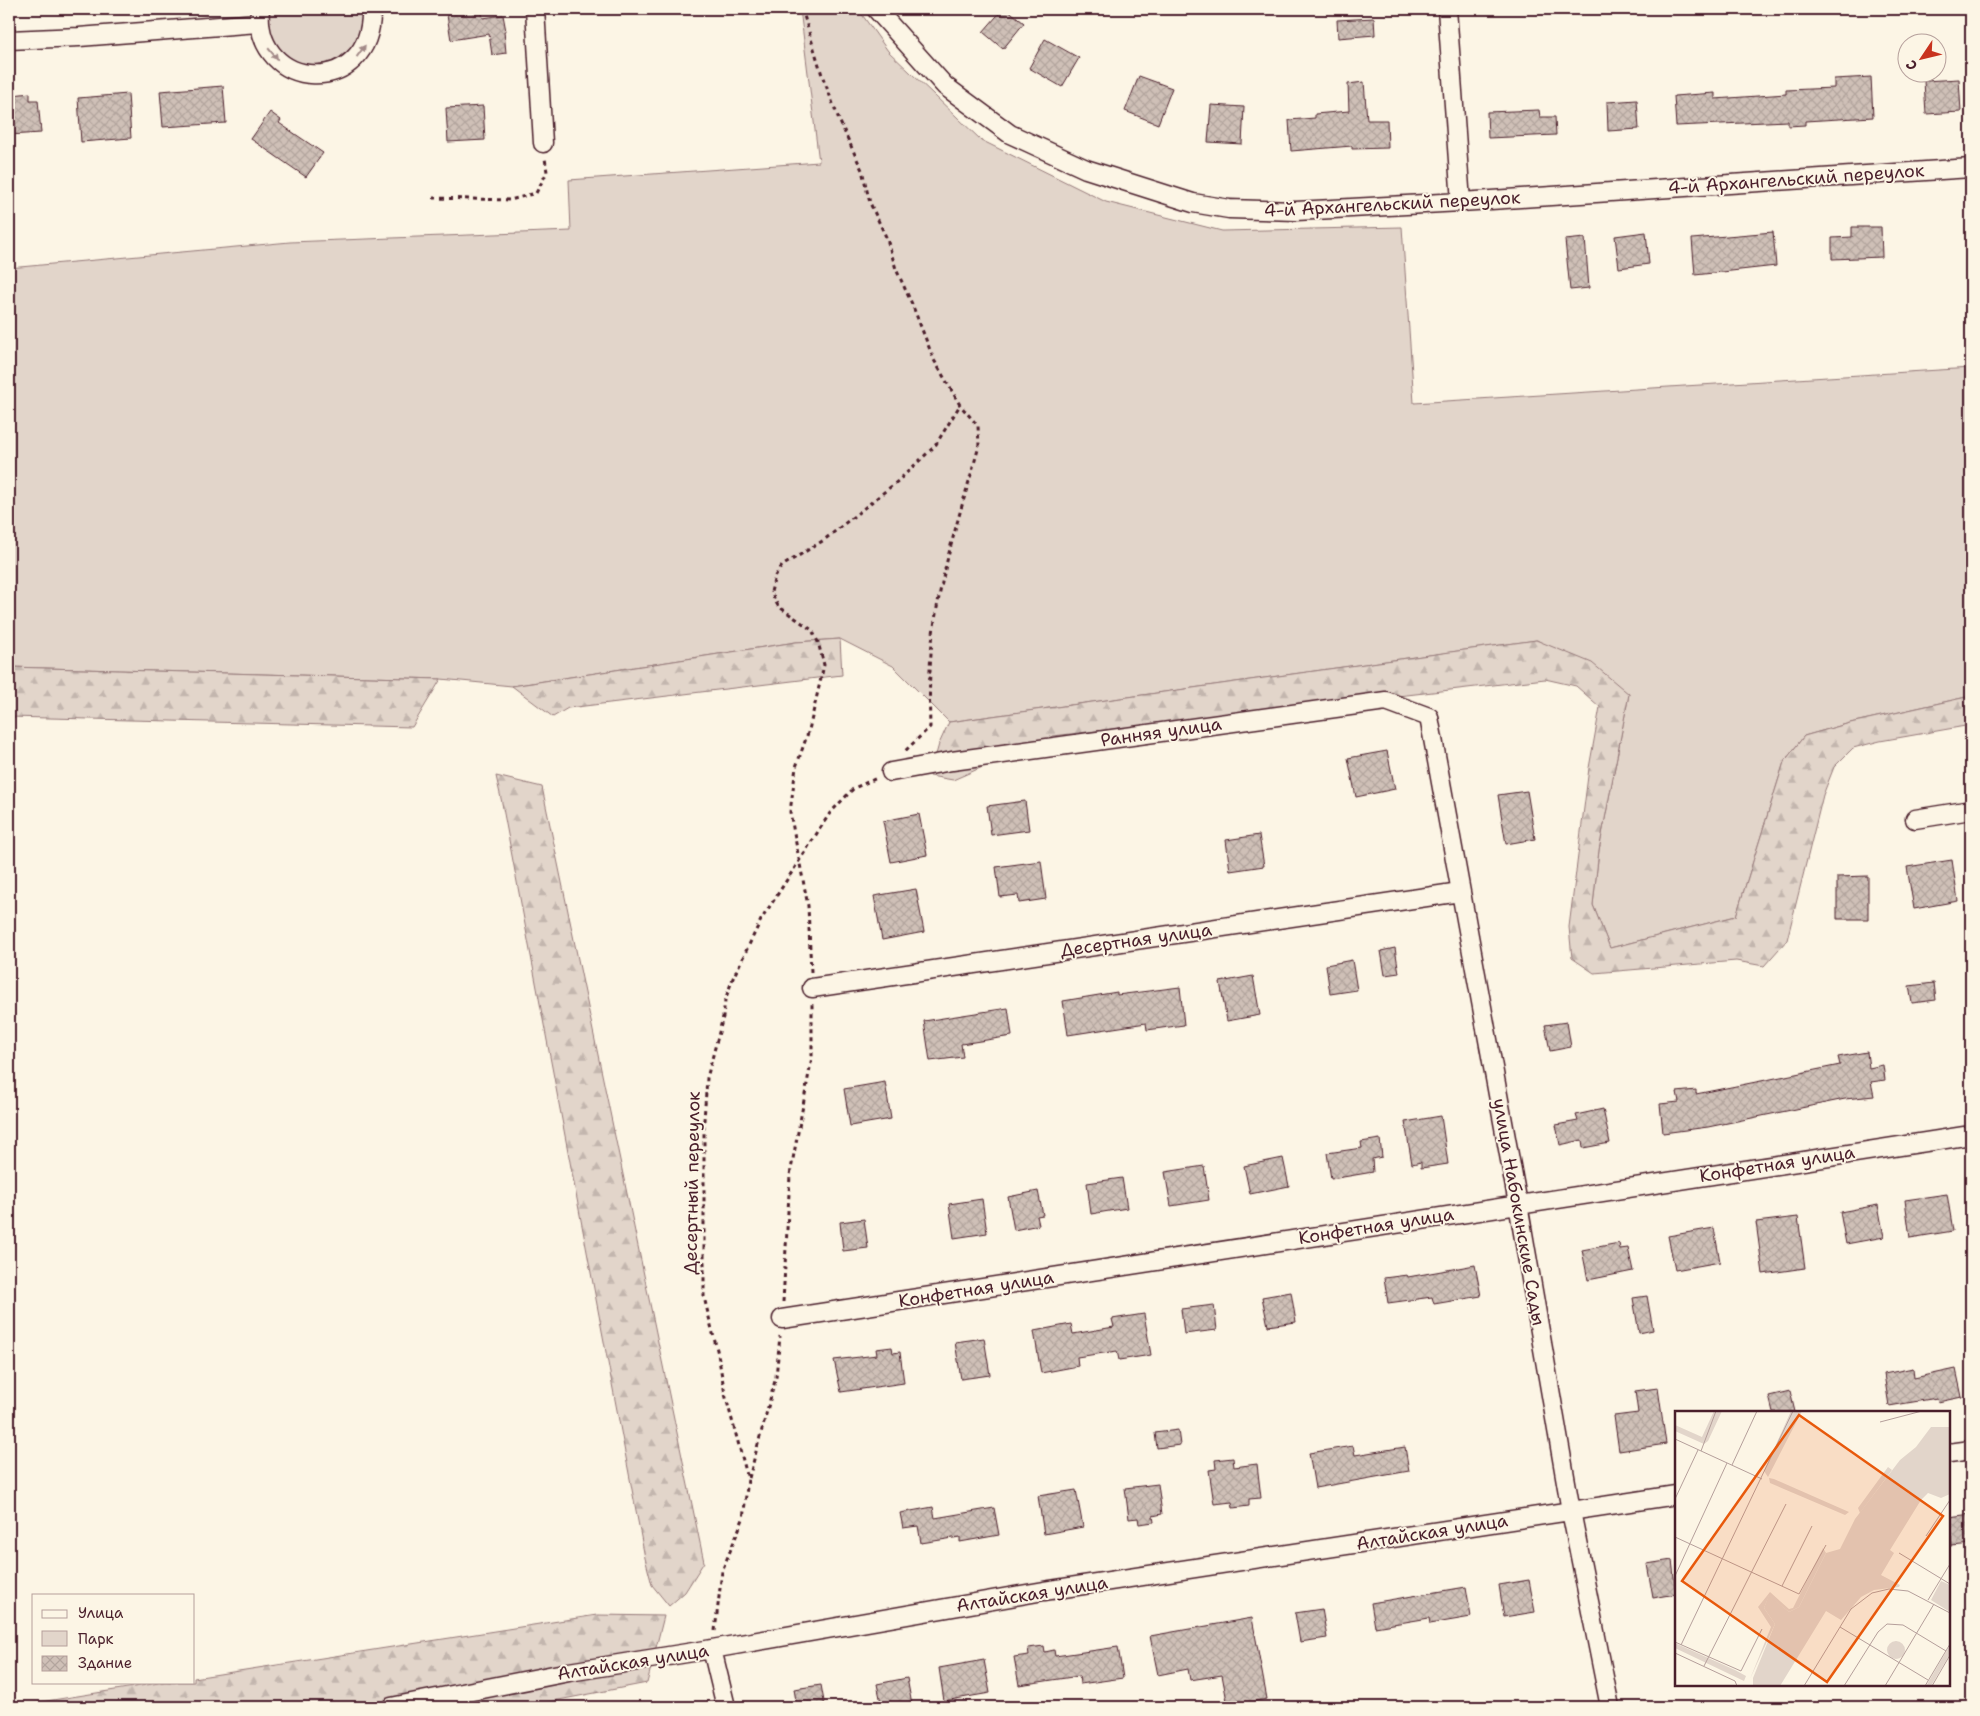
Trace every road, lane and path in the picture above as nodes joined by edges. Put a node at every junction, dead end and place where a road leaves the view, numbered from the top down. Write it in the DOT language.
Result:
graph roads {
  1 [pos="371,9"];
  2 [pos="535,9"];
  3 [pos="802,9"];
  4 [pos="876,9"];
  5 [pos="1447,9"];
  6 [pos="259,16"];
  7 [pos="9,40"];
  8 [pos="543,143"];
  9 [pos="1971,168"];
  10 [pos="433,198"];
  11 [pos="1461,202"];
  12 [pos="960,405"];
  13 [pos="1429,717"];
  14 [pos="891,772"];
  15 [pos="1971,810"];
  16 [pos="1915,819"];
  17 [pos="800,860"];
  18 [pos="1460,892"];
  19 [pos="812,988"];
  20 [pos="1971,1135"];
  21 [pos="1518,1204"];
  22 [pos="782,1320"];
  23 [pos="1971,1450"];
  24 [pos="1950,1453"];
  25 [pos="748,1479"];
  26 [pos="1675,1495"];
  27 [pos="1571,1511"];
  28 [pos="712,1649"];
  29 [pos="391,1707"];
  30 [pos="726,1707"];
  31 [pos="1610,1707"];
  6 -- 1 [label="street, one-way"];
  2 -- 8 [label="street"];
  3 -- 12 [label="path"];
  4 -- 11 [label="street, 4-й Архангельский переулок"];
  5 -- 11 [label="street"];
  6 -- 7 [label="street"];
  8 -- 10 [label="path"];
  9 -- 11 [label="street, 4-й Архангельский переулок"];
  12 -- 14 [label="path"];
  12 -- 17 [label="path"];
  13 -- 14 [label="street, Ранняя улица"];
  13 -- 18 [label="street, улица Набокинские Сады"];
  14 -- 17 [label="path, Десертный переулок"];
  15 -- 16 [label="street"];
  17 -- 19 [label="path"];
  17 -- 25 [label="path, Десертный переулок"];
  18 -- 19 [label="street, Десертная улица"];
  18 -- 21 [label="street, улица Набокинские Сады"];
  19 -- 22 [label="path"];
  20 -- 21 [label="street, Конфетная улица"];
  21 -- 22 [label="street, Конфетная улица"];
  21 -- 27 [label="street, улица Набокинские Сады"];
  22 -- 25 [label="path"];
  23 -- 24 [label="street"];
  25 -- 28 [label="path, Десертный переулок"];
  26 -- 27 [label="street, Алтайская улица"];
  27 -- 28 [label="street, Алтайская улица"];
  27 -- 31 [label="street, улица Набокинские Сады"];
  28 -- 29 [label="street, Алтайская улица"];
  28 -- 30 [label="street"];
}
